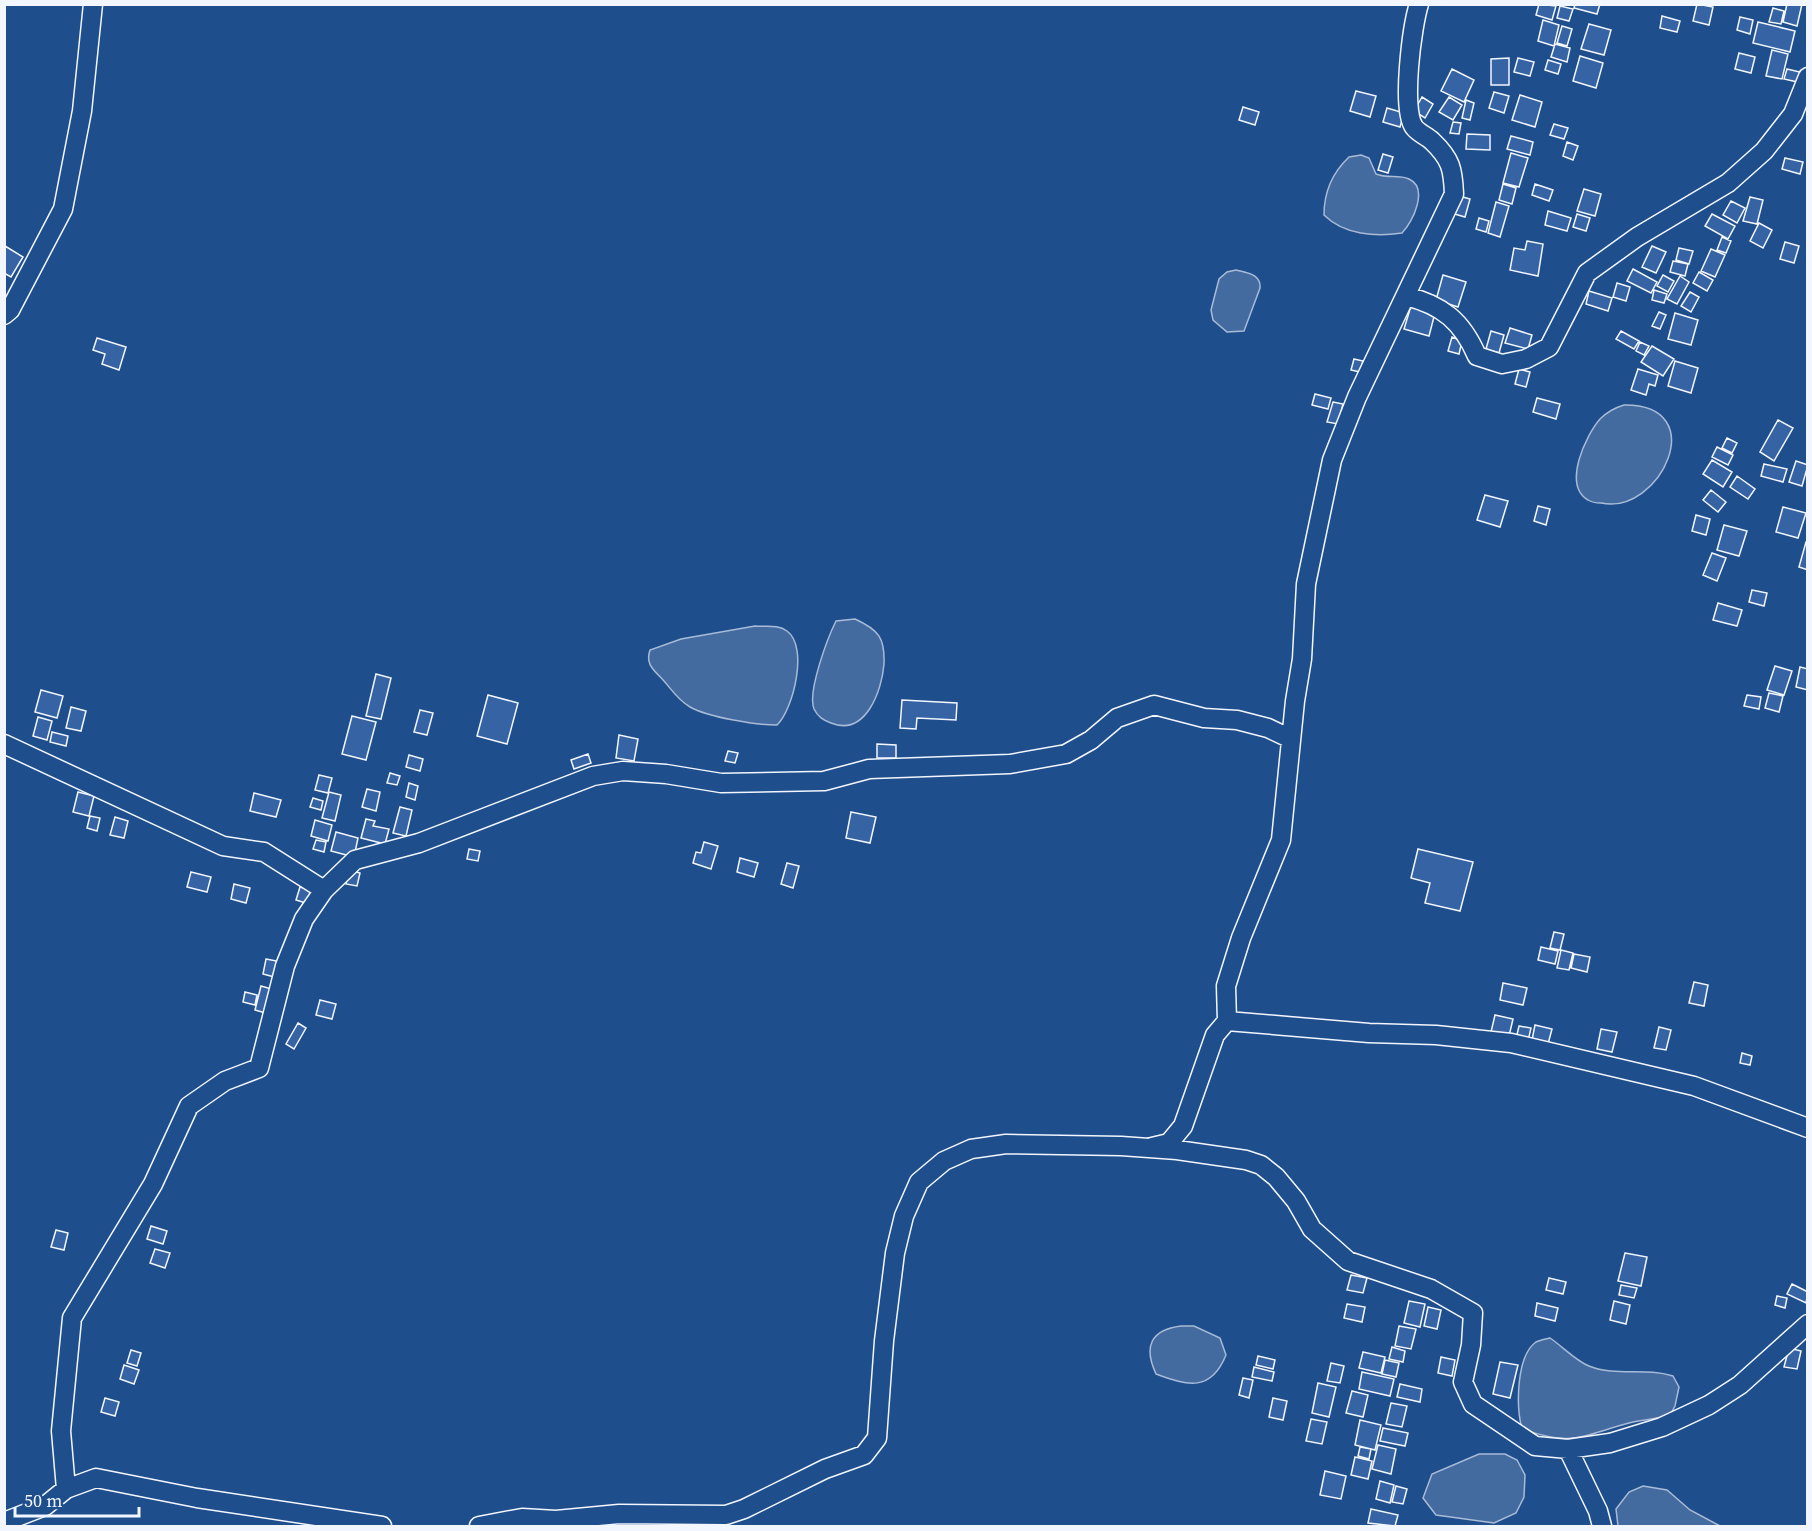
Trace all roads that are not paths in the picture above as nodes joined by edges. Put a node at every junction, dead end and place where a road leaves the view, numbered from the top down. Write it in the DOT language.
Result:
graph roads {
  1 [pos="93,4"];
  2 [pos="1419,4"];
  3 [pos="1808,77"];
  4 [pos="1406,296"];
  5 [pos="4,315"];
  6 [pos="1291,739"];
  7 [pos="4,744"];
  8 [pos="324,890"];
  9 [pos="1227,1021"];
  10 [pos="1808,1128"];
  11 [pos="1148,1148"];
  12 [pos="1808,1324"];
  13 [pos="1568,1449"];
  14 [pos="66,1489"];
  15 [pos="4,1522"];
  16 [pos="382,1527"];
  17 [pos="479,1527"];
  18 [pos="1602,1527"];
  1 -- 5 [label="street"];
  2 -- 4 [label="street"];
  3 -- 4 [label="street"];
  4 -- 6 [label="street"];
  6 -- 8 [label="street"];
  6 -- 9 [label="street"];
  7 -- 8 [label="street"];
  8 -- 14 [label="street"];
  9 -- 10 [label="street"];
  9 -- 11 [label="street"];
  11 -- 13 [label="street"];
  11 -- 17 [label="street"];
  12 -- 13 [label="street"];
  13 -- 18 [label="street"];
  14 -- 15 [label="street"];
  14 -- 16 [label="street"];
}
